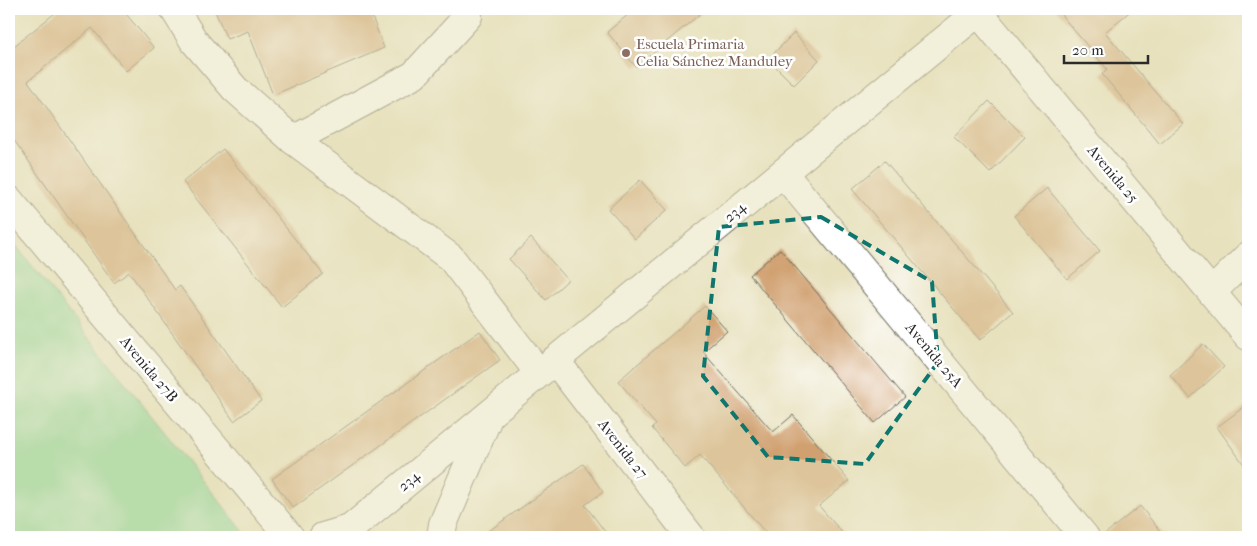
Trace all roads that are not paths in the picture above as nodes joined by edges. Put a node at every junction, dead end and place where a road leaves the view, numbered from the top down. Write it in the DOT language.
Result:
graph roads {
  1 [pos="174,9"];
  2 [pos="980,10"];
  3 [pos="465,13"];
  4 [pos="293,140"];
  5 [pos="783,173"];
  6 [pos="9,200"];
  7 [pos="1248,256"];
  8 [pos="1212,292"];
  9 [pos="1248,336"];
  10 [pos="547,367"];
  11 [pos="489,415"];
  12 [pos="353,533"];
  13 [pos="290,537"];
  14 [pos="323,537"];
  15 [pos="441,537"];
  16 [pos="691,537"];
  17 [pos="1085,537"];
  1 -- 4 [label="street, Avenida 27"];
  2 -- 5 [label="street, 234"];
  2 -- 8 [label="street, Avenida 25"];
  3 -- 4 [label="street"];
  4 -- 10 [label="street, Avenida 27"];
  5 -- 10 [label="street, 234"];
  5 -- 17 [label="street, Avenida 25A"];
  6 -- 13 [label="street, Avenida 27B"];
  7 -- 8 [label="street"];
  8 -- 9 [label="street, Avenida 25"];
  10 -- 11 [label="street, 234"];
  10 -- 16 [label="street, Avenida 27"];
  11 -- 12 [label="street, 234"];
  11 -- 15 [label="street, 234"];
  12 -- 14 [label="street, 234"];
}
